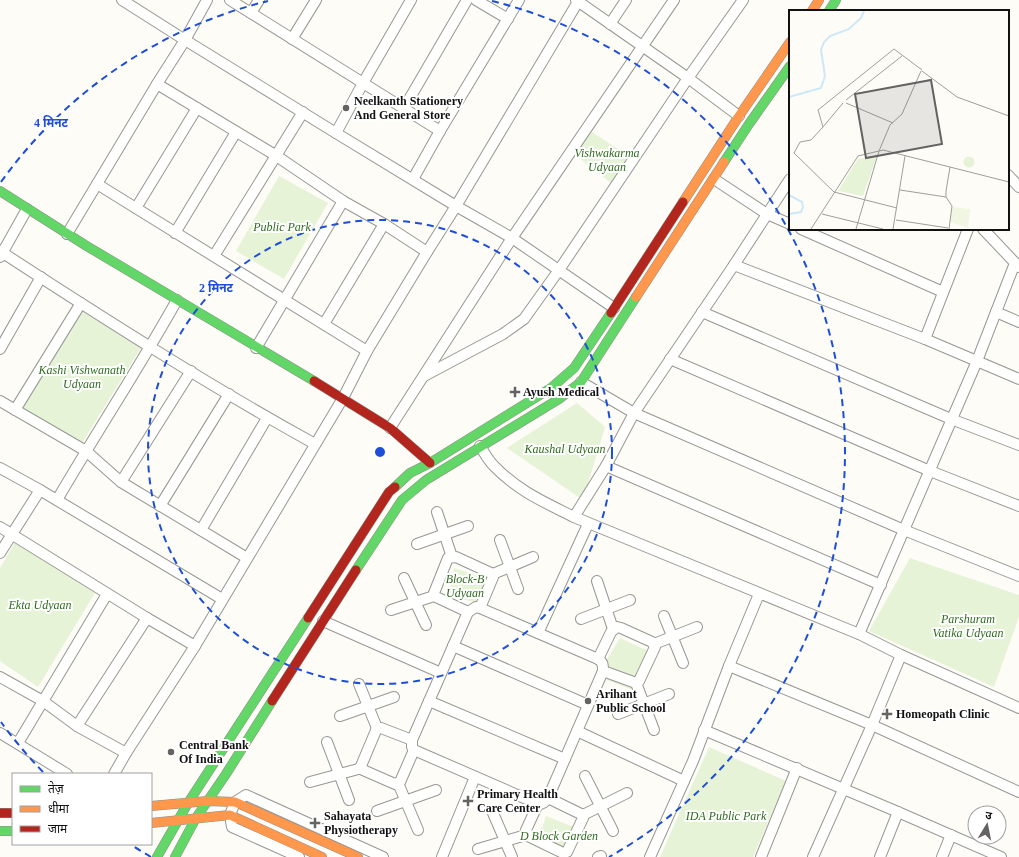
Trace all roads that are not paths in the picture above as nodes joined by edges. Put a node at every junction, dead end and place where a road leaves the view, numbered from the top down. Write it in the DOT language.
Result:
graph roads {
  1 [pos="122,0"];
  2 [pos="208,0"];
  3 [pos="230,0"];
  4 [pos="259,0"];
  5 [pos="316,0"];
  6 [pos="412,0"];
  7 [pos="467,0"];
  8 [pos="476,0"];
  9 [pos="519,0"];
  10 [pos="626,0"];
  11 [pos="674,0"];
  12 [pos="743,0"];
  13 [pos="820,0"];
  14 [pos="836,0"];
  15 [pos="578,1"];
  16 [pos="813,10"];
  17 [pos="830,10"];
  18 [pos="251,13"];
  19 [pos="508,19"];
  20 [pos="610,24"];
  21 [pos="292,39"];
  22 [pos="185,40"];
  23 [pos="789,43"];
  24 [pos="642,46"];
  25 [pos="789,67"];
  26 [pos="688,78"];
  27 [pos="363,83"];
  28 [pos="157,84"];
  29 [pos="197,108"];
  30 [pos="404,108"];
  31 [pos="303,112"];
  32 [pos="739,116"];
  33 [pos="440,131"];
  34 [pos="236,132"];
  35 [pos="336,133"];
  36 [pos="275,155"];
  37 [pos="413,179"];
  38 [pos="714,179"];
  39 [pos="1009,179"];
  40 [pos="789,181"];
  41 [pos="97,184"];
  42 [pos="1019,187"];
  43 [pos="0,191"];
  44 [pos="343,201"];
  45 [pos="456,206"];
  46 [pos="136,208"];
  47 [pos="27,209"];
  48 [pos="767,214"];
  49 [pos="384,224"];
  50 [pos="789,224"];
  51 [pos="806,230"];
  52 [pos="968,230"];
  53 [pos="984,230"];
  54 [pos="175,232"];
  55 [pos="822,233"];
  56 [pos="67,234"];
  57 [pos="512,238"];
  58 [pos="427,252"];
  59 [pos="1,253"];
  60 [pos="214,256"];
  61 [pos="734,265"];
  62 [pos="1017,265"];
  63 [pos="559,270"];
  64 [pos="42,277"];
  65 [pos="944,292"];
  66 [pos="177,300"];
  67 [pos="285,300"];
  68 [pos="81,303"];
  69 [pos="614,308"];
  70 [pos="702,312"];
  71 [pos="996,312"];
  72 [pos="1019,322"];
  73 [pos="324,324"];
  74 [pos="925,339"];
  75 [pos="151,346"];
  76 [pos="0,348"];
  77 [pos="256,348"];
  78 [pos="367,350"];
  79 [pos="670,359"];
  80 [pos="977,361"];
  81 [pos="190,371"];
  82 [pos="422,377"];
  83 [pos="1019,379"];
  84 [pos="581,382"];
  85 [pos="229,394"];
  86 [pos="343,398"];
  87 [pos="0,401"];
  88 [pos="15,410"];
  89 [pos="634,413"];
  90 [pos="267,418"];
  91 [pos="951,419"];
  92 [pos="390,428"];
  93 [pos="315,444"];
  94 [pos="480,446"];
  95 [pos="1019,446"];
  96 [pos="86,451"];
  97 [pos="430,463"];
  98 [pos="606,466"];
  99 [pos="0,468"];
  100 [pos="930,471"];
  101 [pos="121,482"];
  102 [pos="40,490"];
  103 [pos="57,500"];
  104 [pos="160,506"];
  105 [pos="1019,506"];
  106 [pos="437,512"];
  107 [pos="574,518"];
  108 [pos="588,524"];
  109 [pos="468,526"];
  110 [pos="0,527"];
  111 [pos="201,530"];
  112 [pos="904,530"];
  113 [pos="12,534"];
  114 [pos="444,534"];
  115 [pos="500,540"];
  116 [pos="417,544"];
  117 [pos="0,553"];
  118 [pos="452,557"];
  119 [pos="533,557"];
  120 [pos="247,558"];
  121 [pos="510,567"];
  122 [pos="493,574"];
  123 [pos="1019,576"];
  124 [pos="404,578"];
  125 [pos="597,581"];
  126 [pos="881,585"];
  127 [pos="518,589"];
  128 [pos="107,594"];
  129 [pos="759,594"];
  130 [pos="434,596"];
  131 [pos="222,599"];
  132 [pos="630,600"];
  133 [pos="415,602"];
  134 [pos="480,608"];
  135 [pos="607,609"];
  136 [pos="391,610"];
  137 [pos="468,612"];
  138 [pos="664,616"];
  139 [pos="147,618"];
  140 [pos="580,619"];
  141 [pos="323,621"];
  142 [pos="426,625"];
  143 [pos="697,627"];
  144 [pos="614,629"];
  145 [pos="538,633"];
  146 [pos="859,634"];
  147 [pos="673,637"];
  148 [pos="654,644"];
  149 [pos="196,646"];
  150 [pos="453,646"];
  151 [pos="901,655"];
  152 [pos="598,659"];
  153 [pos="683,663"];
  154 [pos="729,666"];
  155 [pos="603,671"];
  156 [pos="441,673"];
  157 [pos="0,677"];
  158 [pos="636,683"];
  159 [pos="359,684"];
  160 [pos="669,694"];
  161 [pos="394,697"];
  162 [pos="429,701"];
  163 [pos="44,702"];
  164 [pos="644,704"];
  165 [pos="588,705"];
  166 [pos="368,706"];
  167 [pos="1019,708"];
  168 [pos="618,714"];
  169 [pos="340,716"];
  170 [pos="77,726"];
  171 [pos="872,726"];
  172 [pos="377,728"];
  173 [pos="654,730"];
  174 [pos="704,730"];
  175 [pos="577,732"];
  176 [pos="0,733"];
  177 [pos="412,740"];
  178 [pos="327,742"];
  179 [pos="18,743"];
  180 [pos="414,750"];
  181 [pos="126,753"];
  182 [pos="565,759"];
  183 [pos="362,768"];
  184 [pos="797,768"];
  185 [pos="65,773"];
  186 [pos="115,773"];
  187 [pos="339,774"];
  188 [pos="586,776"];
  189 [pos="475,777"];
  190 [pos="684,781"];
  191 [pos="310,782"];
  192 [pos="398,783"];
  193 [pos="844,789"];
  194 [pos="436,790"];
  195 [pos="1019,792"];
  196 [pos="627,793"];
  197 [pos="548,798"];
  198 [pos="349,800"];
  199 [pos="208,801"];
  200 [pos="405,801"];
  201 [pos="235,802"];
  202 [pos="188,803"];
  203 [pos="538,804"];
  204 [pos="152,806"];
  205 [pos="601,806"];
  206 [pos="377,811"];
  207 [pos="898,812"];
  208 [pos="0,813"];
  209 [pos="12,813"];
  210 [pos="493,813"];
  211 [pos="230,815"];
  212 [pos="583,815"];
  213 [pos="196,818"];
  214 [pos="177,820"];
  215 [pos="152,822"];
  216 [pos="12,830"];
  217 [pos="418,830"];
  218 [pos="0,831"];
  219 [pos="613,831"];
  220 [pos="526,835"];
  221 [pos="951,835"];
  222 [pos="505,841"];
  223 [pos="478,849"];
  224 [pos="566,855"];
  225 [pos="157,857"];
  226 [pos="175,857"];
  227 [pos="300,857"];
  228 [pos="322,857"];
  229 [pos="358,857"];
  230 [pos="383,857"];
  231 [pos="442,857"];
  232 [pos="512,857"];
  233 [pos="650,857"];
  234 [pos="761,857"];
  235 [pos="813,857"];
  236 [pos="880,857"];
  237 [pos="942,857"];
  238 [pos="1001,857"];
  1 -- 22 [label="street"];
  2 -- 22 [label="street"];
  3 -- 18 [label="street"];
  4 -- 18 [label="street"];
  5 -- 21 [label="street"];
  6 -- 27 [label="street"];
  7 -- 30 [label="street"];
  8 -- 19 [label="street"];
  9 -- 19 [label="street"];
  10 -- 20 [label="street"];
  11 -- 24 [label="street"];
  12 -- 26 [label="street"];
  13 -- 16 [label="main road"];
  14 -- 17 [label="main road"];
  15 -- 20 [label="street"];
  15 -- 45 [label="street"];
  18 -- 21 [label="street"];
  19 -- 33 [label="street"];
  20 -- 24 [label="street"];
  21 -- 27 [label="street"];
  22 -- 28 [label="street"];
  22 -- 31 [label="street"];
  23 -- 32 [label="main road"];
  24 -- 26 [label="street"];
  24 -- 57 [label="street"];
  25 -- 38 [label="main road"];
  26 -- 32 [label="street"];
  26 -- 63 [label="street"];
  27 -- 30 [label="street"];
  27 -- 35 [label="street"];
  28 -- 29 [label="street"];
  28 -- 41 [label="street"];
  29 -- 34 [label="street"];
  29 -- 46 [label="street"];
  30 -- 33 [label="street"];
  31 -- 35 [label="street"];
  31 -- 36 [label="street"];
  32 -- 69 [label="main road"];
  33 -- 37 [label="street"];
  34 -- 36 [label="street"];
  34 -- 54 [label="street"];
  35 -- 37 [label="street"];
  36 -- 44 [label="street"];
  36 -- 60 [label="street"];
  37 -- 45 [label="street"];
  38 -- 48 [label="street"];
  38 -- 84 [label="main road"];
  39 -- 42 [label="street"];
  40 -- 48 [label="street"];
  41 -- 46 [label="street"];
  41 -- 56 [label="street"];
  43 -- 47 [label="main road"];
  44 -- 49 [label="street"];
  44 -- 67 [label="street"];
  45 -- 57 [label="street"];
  45 -- 58 [label="street"];
  46 -- 54 [label="street"];
  47 -- 56 [label="main road"];
  47 -- 59 [label="street"];
  48 -- 50 [label="street"];
  48 -- 61 [label="street"];
  49 -- 58 [label="street"];
  49 -- 73 [label="street"];
  51 -- 55 [label="street"];
  52 -- 65 [label="street"];
  53 -- 62 [label="street"];
  54 -- 60 [label="street"];
  55 -- 65 [label="street"];
  56 -- 66 [label="main road"];
  57 -- 63 [label="street"];
  57 -- 82 [label="street"];
  58 -- 78 [label="street"];
  59 -- 64 [label="street"];
  60 -- 67 [label="street"];
  61 -- 70 [label="street"];
  61 -- 74 [label="street"];
  62 -- 71 [label="street"];
  63 -- 69 [label="street"];
  63 -- 82 [label="street"];
  64 -- 68 [label="street"];
  64 -- 76 [label="street"];
  65 -- 74 [label="street"];
  66 -- 75 [label="street"];
  66 -- 77 [label="main road"];
  67 -- 73 [label="street"];
  67 -- 77 [label="street"];
  68 -- 75 [label="street"];
  68 -- 88 [label="street"];
  69 -- 97 [label="main road"];
  70 -- 79 [label="street"];
  70 -- 91 [label="street"];
  71 -- 72 [label="street"];
  71 -- 80 [label="street"];
  73 -- 78 [label="street"];
  74 -- 80 [label="street"];
  75 -- 81 [label="street"];
  75 -- 96 [label="street"];
  77 -- 86 [label="main road"];
  78 -- 86 [label="street"];
  79 -- 89 [label="street"];
  79 -- 100 [label="street"];
  80 -- 83 [label="street"];
  80 -- 91 [label="street"];
  81 -- 85 [label="street"];
  81 -- 101 [label="street"];
  82 -- 92 [label="street"];
  84 -- 89 [label="street"];
  84 -- 94 [label="main road"];
  85 -- 90 [label="street"];
  85 -- 104 [label="street"];
  86 -- 92 [label="main road"];
  86 -- 93 [label="street"];
  87 -- 88 [label="street"];
  88 -- 96 [label="street"];
  89 -- 98 [label="street"];
  89 -- 112 [label="street"];
  90 -- 93 [label="street"];
  90 -- 111 [label="street"];
  91 -- 95 [label="street"];
  91 -- 100 [label="street"];
  92 -- 97 [label="main road"];
  93 -- 120 [label="street"];
  94 -- 107 [label="street"];
  94 -- 141 [label="main road"];
  96 -- 101 [label="street"];
  96 -- 103 [label="street"];
  97 -- 202 [label="main road"];
  98 -- 107 [label="street"];
  98 -- 126 [label="street"];
  99 -- 102 [label="street"];
  100 -- 105 [label="street"];
  100 -- 112 [label="street"];
  101 -- 104 [label="street"];
  102 -- 103 [label="street"];
  102 -- 113 [label="street"];
  103 -- 131 [label="street"];
  104 -- 111 [label="street"];
  106 -- 114 [label="street"];
  107 -- 108 [label="street"];
  108 -- 129 [label="street"];
  108 -- 145 [label="street"];
  109 -- 114 [label="street"];
  110 -- 113 [label="street"];
  111 -- 120 [label="street"];
  112 -- 123 [label="street"];
  112 -- 126 [label="street"];
  113 -- 117 [label="street"];
  113 -- 128 [label="street"];
  114 -- 116 [label="street"];
  114 -- 118 [label="street"];
  115 -- 121 [label="street"];
  118 -- 122 [label="street"];
  118 -- 130 [label="street"];
  119 -- 121 [label="street"];
  120 -- 131 [label="street"];
  121 -- 122 [label="street"];
  121 -- 127 [label="street"];
  122 -- 134 [label="street"];
  124 -- 133 [label="street"];
  125 -- 135 [label="street"];
  126 -- 146 [label="street"];
  128 -- 139 [label="street"];
  128 -- 163 [label="street"];
  129 -- 146 [label="street"];
  129 -- 154 [label="street"];
  130 -- 133 [label="street"];
  130 -- 137 [label="street"];
  131 -- 149 [label="street"];
  132 -- 135 [label="street"];
  133 -- 136 [label="street"];
  133 -- 142 [label="street"];
  134 -- 137 [label="street"];
  134 -- 145 [label="street"];
  135 -- 140 [label="street"];
  135 -- 144 [label="street"];
  137 -- 150 [label="street"];
  138 -- 147 [label="street"];
  139 -- 149 [label="street"];
  139 -- 170 [label="street"];
  141 -- 156 [label="street"];
  141 -- 199 [label="main road"];
  143 -- 147 [label="street"];
  144 -- 148 [label="street"];
  144 -- 152 [label="street"];
  145 -- 152 [label="street"];
  146 -- 151 [label="street"];
  147 -- 148 [label="street"];
  147 -- 153 [label="street"];
  148 -- 158 [label="street"];
  149 -- 181 [label="street"];
  150 -- 156 [label="street"];
  150 -- 165 [label="street"];
  151 -- 167 [label="street"];
  151 -- 171 [label="street"];
  152 -- 155 [label="street"];
  154 -- 171 [label="street"];
  154 -- 174 [label="street"];
  155 -- 158 [label="street"];
  155 -- 165 [label="street"];
  156 -- 162 [label="street"];
  157 -- 163 [label="street"];
  158 -- 164 [label="street"];
  159 -- 166 [label="street"];
  160 -- 164 [label="street"];
  161 -- 166 [label="street"];
  162 -- 177 [label="street"];
  162 -- 182 [label="street"];
  163 -- 170 [label="street"];
  163 -- 179 [label="street"];
  164 -- 168 [label="street"];
  164 -- 173 [label="street"];
  165 -- 175 [label="street"];
  166 -- 169 [label="street"];
  166 -- 172 [label="street"];
  170 -- 181 [label="street"];
  171 -- 193 [label="street"];
  171 -- 195 [label="street"];
  172 -- 177 [label="street"];
  172 -- 183 [label="street"];
  174 -- 184 [label="street"];
  174 -- 190 [label="street"];
  175 -- 182 [label="street"];
  175 -- 190 [label="street"];
  176 -- 179 [label="street"];
  177 -- 180 [label="street"];
  178 -- 187 [label="street"];
  179 -- 185 [label="street"];
  180 -- 189 [label="street"];
  180 -- 192 [label="street"];
  181 -- 186 [label="street"];
  182 -- 197 [label="street"];
  183 -- 187 [label="street"];
  183 -- 192 [label="street"];
  184 -- 193 [label="street"];
  184 -- 234 [label="street"];
  187 -- 191 [label="street"];
  187 -- 198 [label="street"];
  188 -- 205 [label="street"];
  189 -- 203 [label="street"];
  189 -- 231 [label="street"];
  190 -- 233 [label="street"];
  192 -- 200 [label="street"];
  193 -- 207 [label="street"];
  193 -- 235 [label="street"];
  194 -- 200 [label="street"];
  196 -- 205 [label="street"];
  197 -- 203 [label="street"];
  197 -- 212 [label="street"];
  199 -- 201 [label="main road"];
  199 -- 202 [label="main road"];
  199 -- 213 [label="main road"];
  200 -- 206 [label="street"];
  200 -- 217 [label="street"];
  201 -- 211 [label="street"];
  201 -- 229 [label="main road"];
  201 -- 230 [label="street"];
  202 -- 204 [label="main road"];
  202 -- 214 [label="main road"];
  203 -- 220 [label="street"];
  205 -- 212 [label="street"];
  205 -- 219 [label="street"];
  207 -- 221 [label="street"];
  207 -- 236 [label="street"];
  208 -- 209 [label="main road"];
  210 -- 222 [label="street"];
  211 -- 213 [label="main road"];
  211 -- 227 [label="street"];
  211 -- 228 [label="main road"];
  212 -- 224 [label="street"];
  213 -- 214 [label="main road"];
  213 -- 226 [label="main road"];
  214 -- 215 [label="main road"];
  214 -- 225 [label="main road"];
  216 -- 218 [label="main road"];
  220 -- 222 [label="street"];
  220 -- 224 [label="street"];
  221 -- 237 [label="street"];
  221 -- 238 [label="street"];
  222 -- 223 [label="street"];
  222 -- 232 [label="street"];
}
